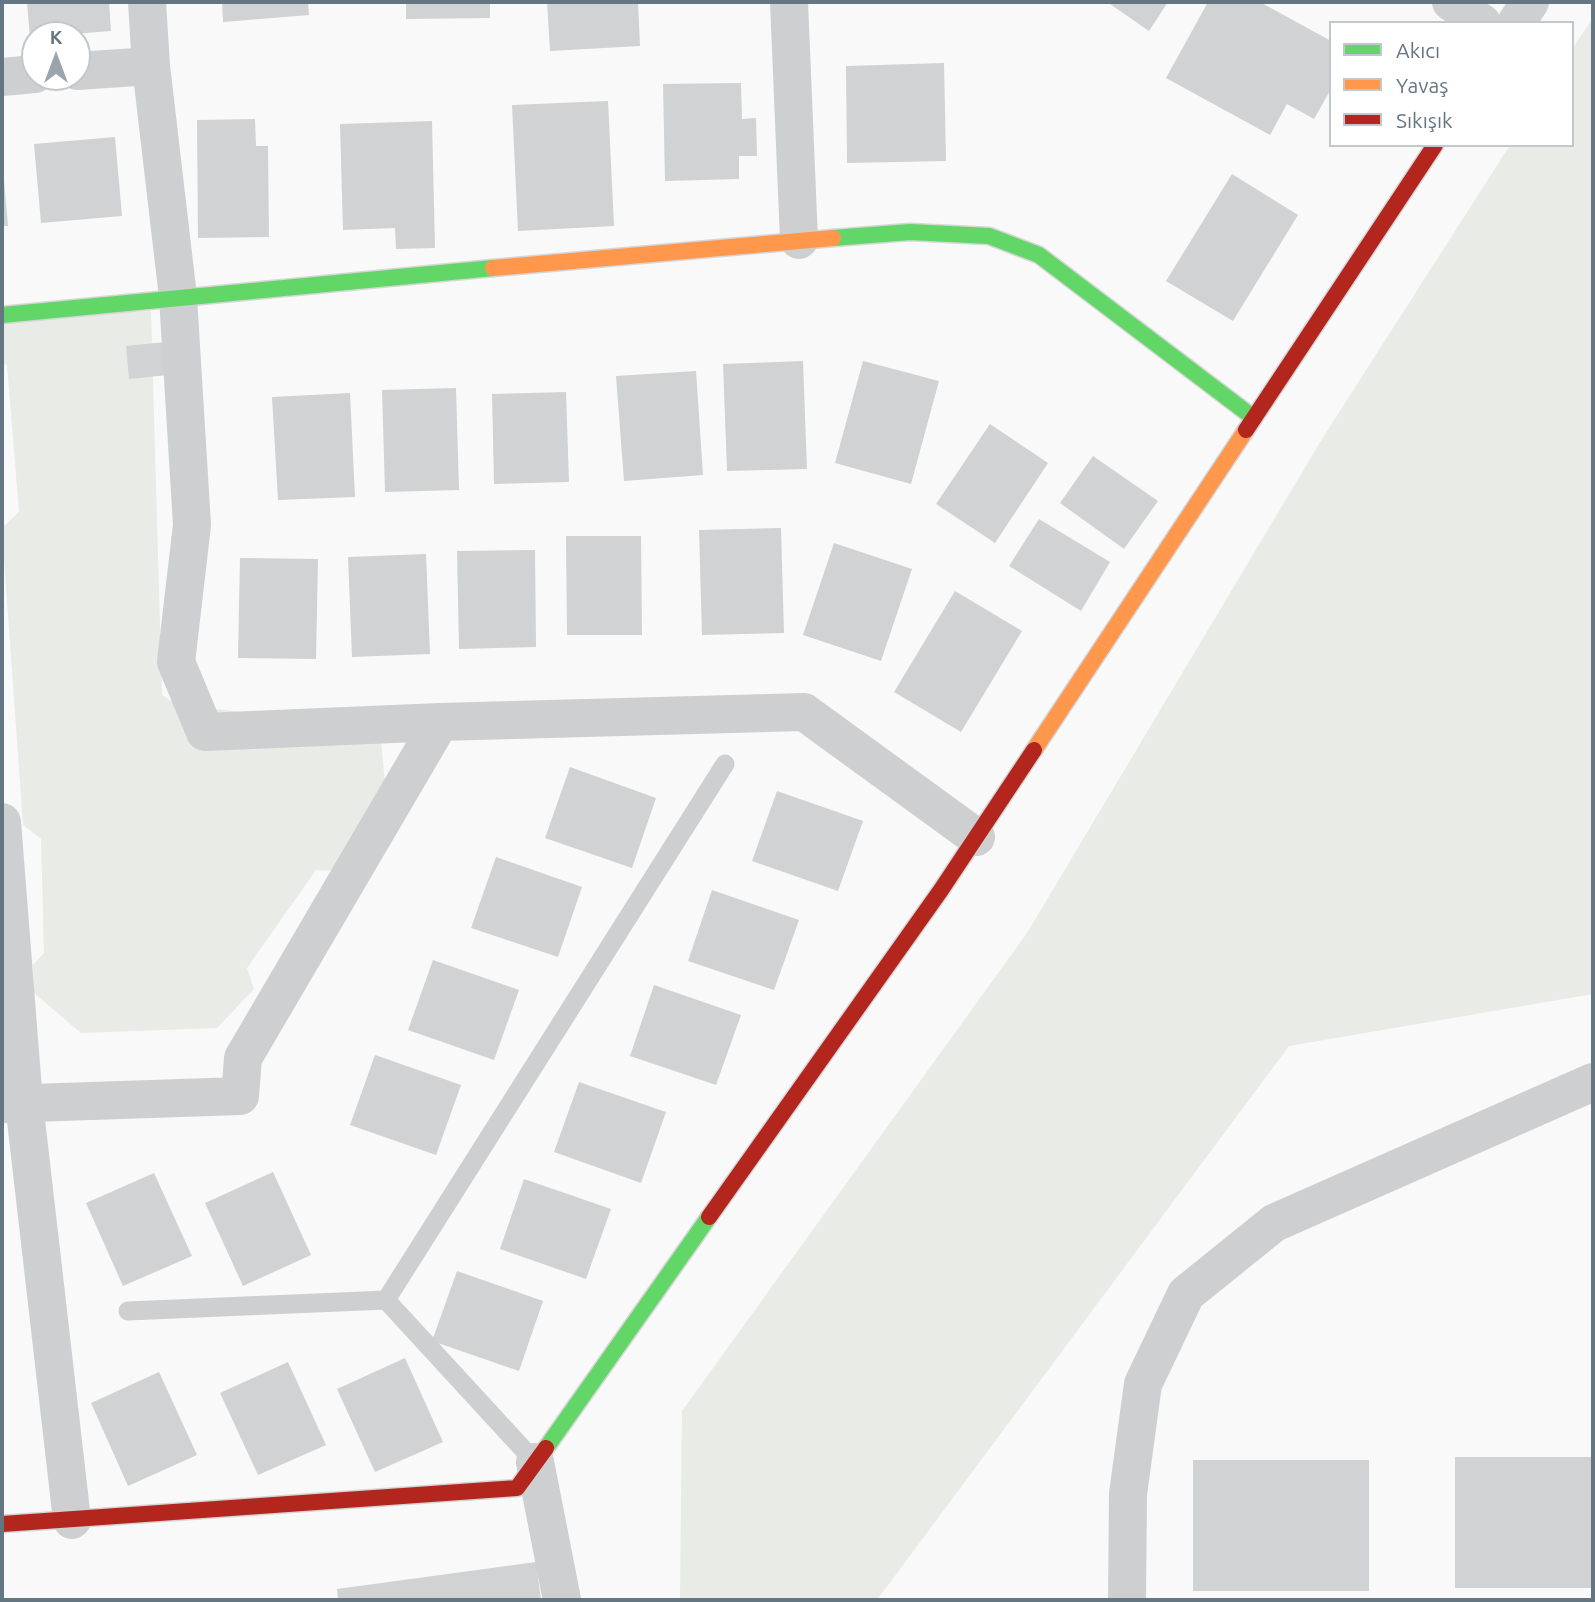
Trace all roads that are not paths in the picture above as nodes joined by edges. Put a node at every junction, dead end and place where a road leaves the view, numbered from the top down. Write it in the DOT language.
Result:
graph roads {
  1 [pos="147,2"];
  2 [pos="789,2"];
  3 [pos="1451,2"];
  4 [pos="1530,2"];
  5 [pos="1479,21"];
  6 [pos="1517,21"];
  7 [pos="151,66"];
  8 [pos="91,70"];
  9 [pos="21,75"];
  10 [pos="2,77"];
  11 [pos="1434,147"];
  12 [pos="799,240"];
  13 [pos="178,297"];
  14 [pos="2,315"];
  15 [pos="1254,418"];
  16 [pos="440,722"];
  17 [pos="725,764"];
  18 [pos="2,822"];
  19 [pos="976,837"];
  20 [pos="1593,1082"];
  21 [pos="13,1103"];
  22 [pos="386,1300"];
  23 [pos="128,1311"];
  24 [pos="535,1462"];
  25 [pos="72,1520"];
  26 [pos="2,1524"];
  27 [pos="562,1600"];
  28 [pos="1127,1600"];
  1 -- 7 [label="street"];
  2 -- 12 [label="street"];
  3 -- 5 [label="street"];
  4 -- 6 [label="street"];
  7 -- 8 [label="street"];
  7 -- 13 [label="street"];
  9 -- 10 [label="street"];
  11 -- 15 [label="street"];
  12 -- 13 [label="street"];
  12 -- 15 [label="street"];
  13 -- 14 [label="street"];
  13 -- 16 [label="street"];
  15 -- 19 [label="street"];
  16 -- 19 [label="street"];
  16 -- 21 [label="street"];
  17 -- 22 [label="lane"];
  18 -- 21 [label="street"];
  19 -- 24 [label="street"];
  20 -- 28 [label="street"];
  21 -- 25 [label="street"];
  22 -- 23 [label="lane"];
  22 -- 24 [label="lane"];
  24 -- 25 [label="street"];
  24 -- 27 [label="street"];
  25 -- 26 [label="street"];
}
